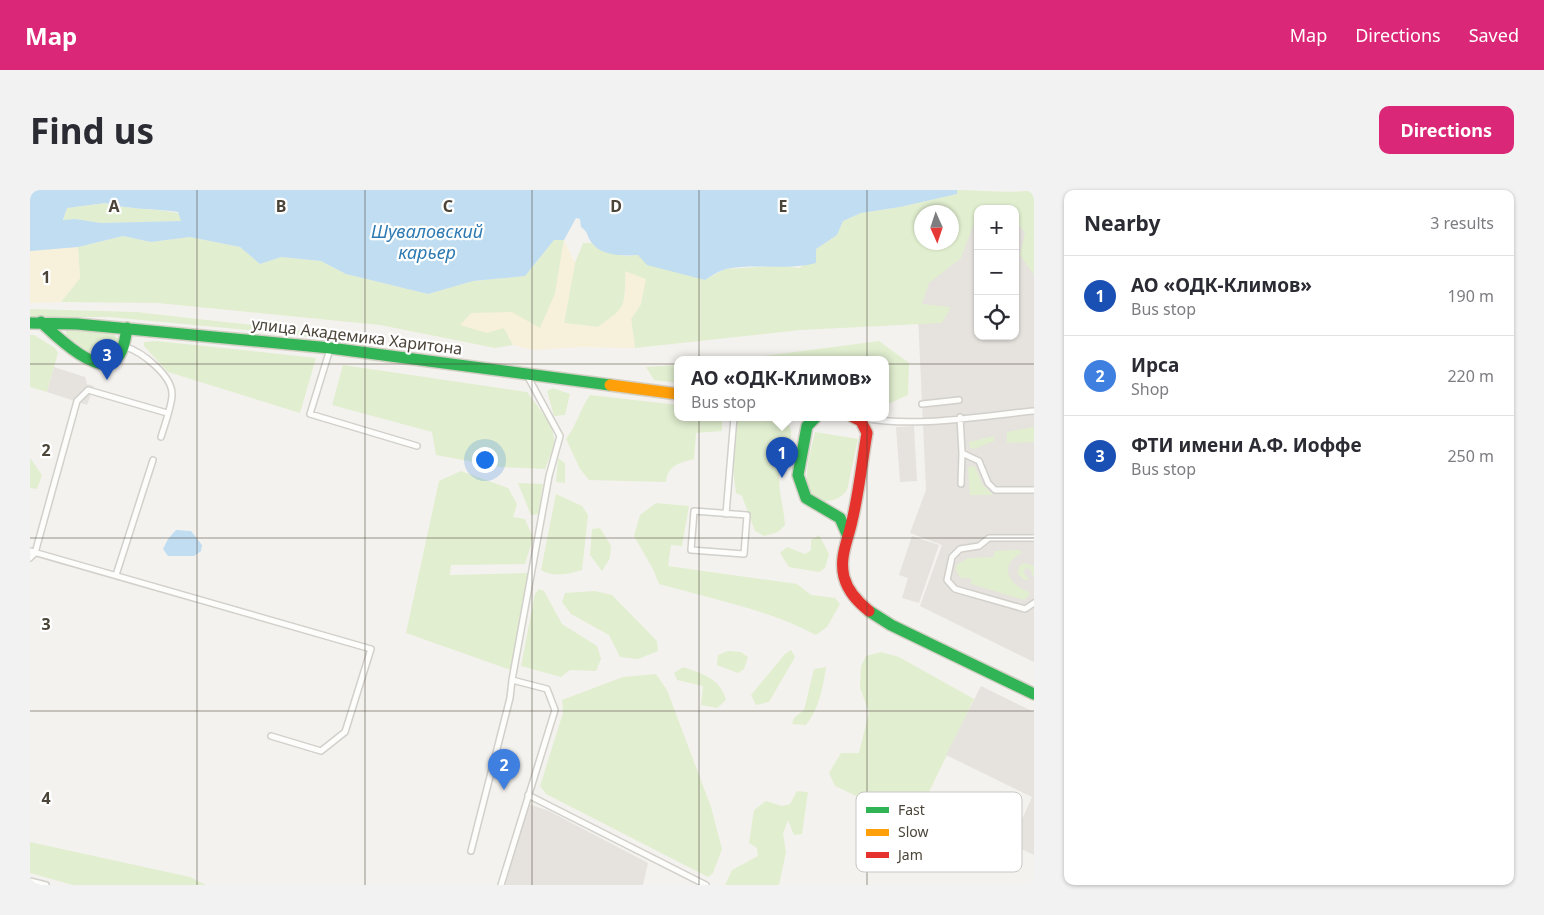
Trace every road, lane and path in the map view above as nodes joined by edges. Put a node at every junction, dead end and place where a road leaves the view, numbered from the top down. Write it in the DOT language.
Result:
graph roads {
  1 [pos="35,322"];
  2 [pos="127,328"];
  3 [pos="125,346"];
  4 [pos="330,348"];
  5 [pos="526,374"];
  6 [pos="674,393"];
  7 [pos="959,400"];
  8 [pos="922,404"];
  9 [pos="1034,411"];
  10 [pos="167,413"];
  11 [pos="960,417"];
  12 [pos="734,421"];
  13 [pos="805,421"];
  14 [pos="859,421"];
  15 [pos="889,421"];
  16 [pos="161,437"];
  17 [pos="417,446"];
  18 [pos="962,453"];
  19 [pos="153,460"];
  20 [pos="961,484"];
  21 [pos="856,488"];
  22 [pos="1034,490"];
  23 [pos="826,508"];
  24 [pos="726,514"];
  25 [pos="847,534"];
  26 [pos="1034,538"];
  27 [pos="32,552"];
  28 [pos="30,558"];
  29 [pos="116,576"];
  30 [pos="1034,603"];
  31 [pos="866,608"];
  32 [pos="512,680"];
  33 [pos="1034,685"];
  34 [pos="1034,694"];
  35 [pos="271,736"];
  36 [pos="528,795"];
  37 [pos="471,851"];
  38 [pos="30,881"];
  39 [pos="46,885"];
  40 [pos="501,885"];
  41 [pos="706,885"];
  1 -- 2 [label="street, улица Академика Харитона"];
  1 -- 3 [label="street"];
  2 -- 3 [label="street"];
  2 -- 4 [label="street, улица Академика Харитона"];
  3 -- 10 [label="lane"];
  4 -- 5 [label="street, улица Академика Харитона"];
  4 -- 17 [label="lane"];
  5 -- 6 [label="street, улица Академика Харитона"];
  5 -- 32 [label="lane"];
  7 -- 8 [label="lane"];
  9 -- 11 [label="lane"];
  10 -- 16 [label="lane"];
  10 -- 27 [label="lane"];
  11 -- 15 [label="lane"];
  11 -- 18 [label="lane"];
  12 -- 24 [label="lane"];
  13 -- 23 [label="street"];
  14 -- 21 [label="street"];
  18 -- 20 [label="lane"];
  18 -- 22 [label="lane"];
  19 -- 29 [label="lane"];
  21 -- 23 [label="street"];
  21 -- 25 [label="street"];
  23 -- 25 [label="street"];
  24 -- 24 [label="lane"];
  25 -- 31 [label="street"];
  26 -- 30 [label="lane"];
  27 -- 28 [label="lane"];
  27 -- 29 [label="lane"];
  29 -- 35 [label="lane"];
  31 -- 33 [label="street"];
  31 -- 34 [label="street"];
  32 -- 36 [label="lane"];
  32 -- 37 [label="lane"];
  36 -- 40 [label="lane"];
  36 -- 41 [label="lane"];
  38 -- 39 [label="lane"];
}
